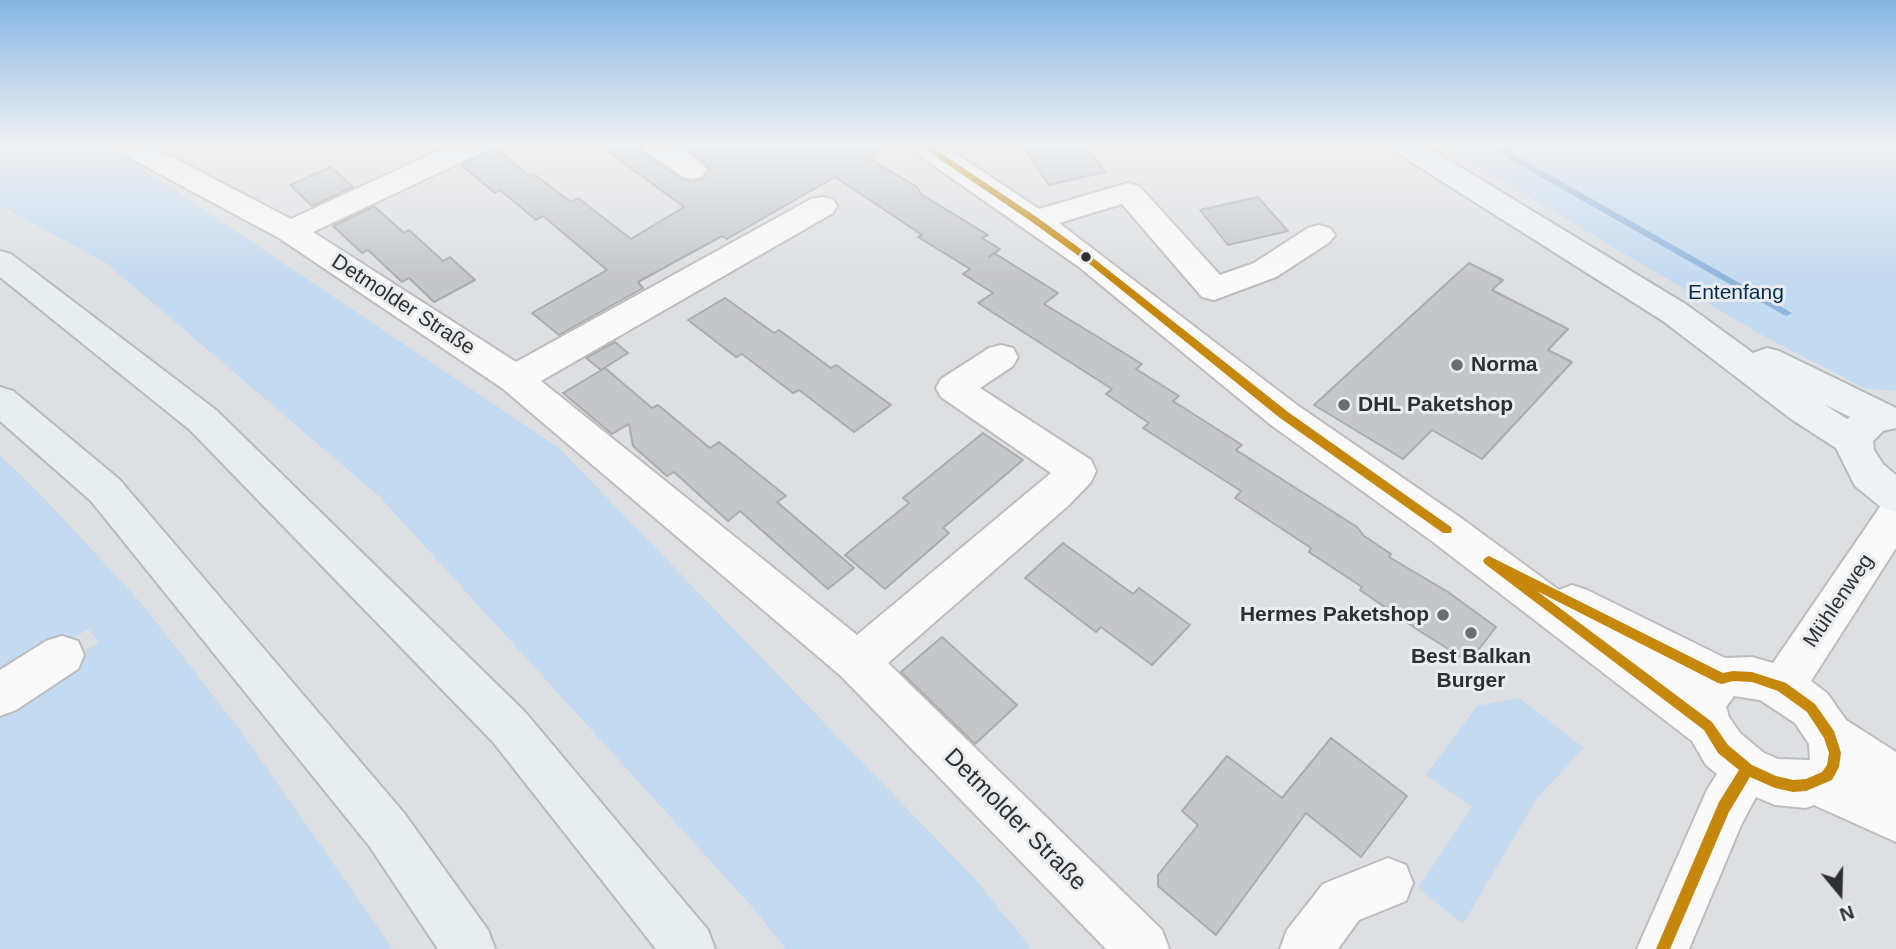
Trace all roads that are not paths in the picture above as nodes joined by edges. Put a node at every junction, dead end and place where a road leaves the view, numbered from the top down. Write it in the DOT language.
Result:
graph roads {
  1 [pos="211,189"];
  2 [pos="380,189"];
  3 [pos="989,189"];
  4 [pos="1475,189"];
  5 [pos="822,206"];
  6 [pos="1035,220"];
  7 [pos="290,231"];
  8 [pos="1319,234"];
  9 [pos="0,261"];
  10 [pos="1675,313"];
  11 [pos="1001,357"];
  12 [pos="515,379"];
  13 [pos="0,400"];
  14 [pos="1890,419"];
  15 [pos="1854,441"];
  16 [pos="1896,497"];
  17 [pos="1896,515"];
  18 [pos="1486,560"];
  19 [pos="62,655"];
  20 [pos="857,662"];
  21 [pos="1722,679"];
  22 [pos="1782,687"];
  23 [pos="0,695"];
  24 [pos="1708,726"];
  25 [pos="1830,735"];
  26 [pos="1747,769"];
  27 [pos="1896,779"];
  28 [pos="1816,782"];
  29 [pos="1896,818"];
  30 [pos="1388,883"];
  31 [pos="469,949"];
  32 [pos="689,949"];
  33 [pos="1143,949"];
  34 [pos="1306,949"];
  35 [pos="1663,949"];
  1 -- 7 [label="street, Detmolder Straße"];
  2 -- 7 [label="street"];
  3 -- 6 [label="street"];
  4 -- 10 [label="main road"];
  5 -- 12 [label="street"];
  6 -- 8 [label="street"];
  6 -- 18 [label="street"];
  7 -- 12 [label="street, Detmolder Straße"];
  9 -- 32 [label="highway"];
  10 -- 14 [label="main road"];
  10 -- 15 [label="main road"];
  11 -- 20 [label="street"];
  12 -- 20 [label="street, Detmolder Straße"];
  13 -- 31 [label="highway"];
  14 -- 15 [label="main road"];
  15 -- 16 [label="main road"];
  17 -- 22 [label="street, Mühlenweg"];
  18 -- 21 [label="street"];
  18 -- 24 [label="street"];
  19 -- 23 [label="street"];
  20 -- 33 [label="street, Detmolder Straße"];
  21 -- 22 [label="street"];
  21 -- 24 [label="street"];
  22 -- 25 [label="street"];
  24 -- 26 [label="street"];
  25 -- 27 [label="street"];
  25 -- 28 [label="street"];
  26 -- 28 [label="street"];
  26 -- 35 [label="street"];
  28 -- 29 [label="street"];
  30 -- 34 [label="street"];
}
